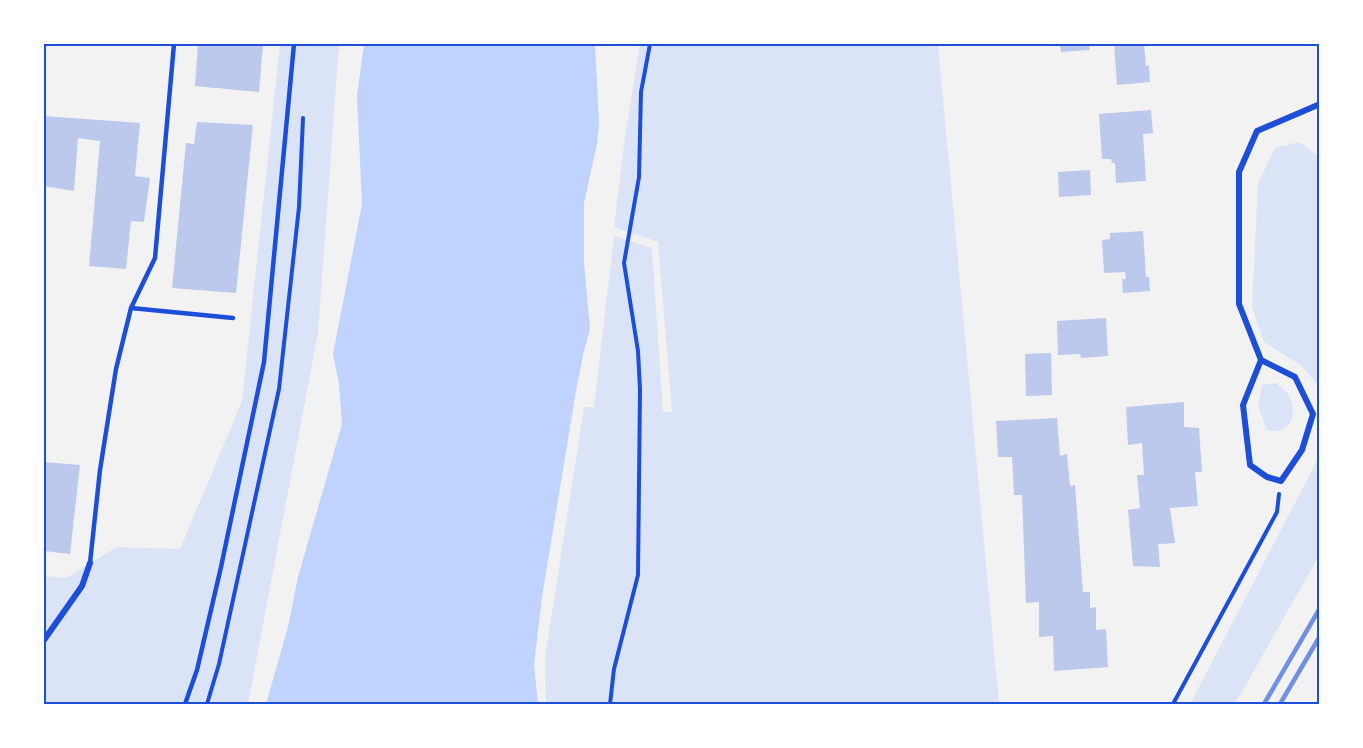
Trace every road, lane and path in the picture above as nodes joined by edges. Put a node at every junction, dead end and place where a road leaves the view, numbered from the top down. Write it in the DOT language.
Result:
graph roads {
  1 [pos="174,44"];
  2 [pos="294,44"];
  3 [pos="650,44"];
  4 [pos="1320,104"];
  5 [pos="130,308"];
  6 [pos="233,318"];
  7 [pos="1261,360"];
  8 [pos="1281,481"];
  9 [pos="90,562"];
  10 [pos="44,640"];
  11 [pos="185,705"];
  12 [pos="610,705"];
  13 [pos="1173,705"];
  1 -- 5 [label="lane"];
  2 -- 11 [label="lane"];
  3 -- 12 [label="path"];
  4 -- 7 [label="street"];
  5 -- 6 [label="lane"];
  5 -- 9 [label="lane"];
  7 -- 8 [label="street"];
  7 -- 8 [label="street"];
  8 -- 13 [label="path"];
  9 -- 10 [label="street"];
}
